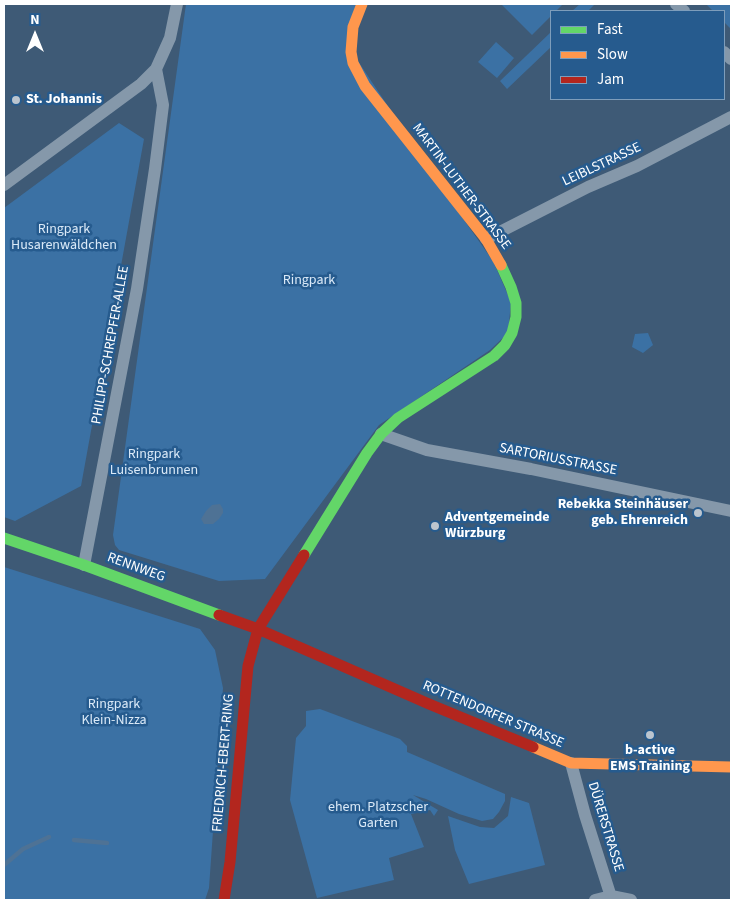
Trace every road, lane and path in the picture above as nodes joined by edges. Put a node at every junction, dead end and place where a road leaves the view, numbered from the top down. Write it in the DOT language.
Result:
graph roads {
  1 [pos="177,4"];
  2 [pos="362,4"];
  3 [pos="156,69"];
  4 [pos="731,117"];
  5 [pos="4,185"];
  6 [pos="486,239"];
  7 [pos="381,434"];
  8 [pos="731,511"];
  9 [pos="4,538"];
  10 [pos="84,565"];
  11 [pos="258,628"];
  12 [pos="571,763"];
  13 [pos="731,767"];
  14 [pos="611,898"];
  15 [pos="224,900"];
  16 [pos="595,900"];
  17 [pos="631,900"];
  1 -- 3 [label="street"];
  2 -- 6 [label="main road, MARTIN-LUTHER-STRASSE"];
  3 -- 5 [label="street"];
  3 -- 10 [label="street, PHILIPP-SCHREPFER-ALLEE"];
  4 -- 6 [label="street, LEIBLSTRASSE"];
  6 -- 7 [label="main road, MARTIN-LUTHER-STRASSE"];
  7 -- 8 [label="street, SARTORIUSSTRASSE"];
  7 -- 11 [label="main road, MARTIN-LUTHER-STRASSE"];
  9 -- 10 [label="main road, RENNWEG"];
  10 -- 11 [label="main road, RENNWEG"];
  11 -- 12 [label="main road, ROTTENDORFER STRASSE"];
  11 -- 15 [label="main road, FRIEDRICH-EBERT-RING"];
  12 -- 13 [label="main road, ROTTENDORFER STRASSE"];
  12 -- 14 [label="street, DÜRERSTRASSE"];
  14 -- 16 [label="street"];
  14 -- 17 [label="street"];
}
